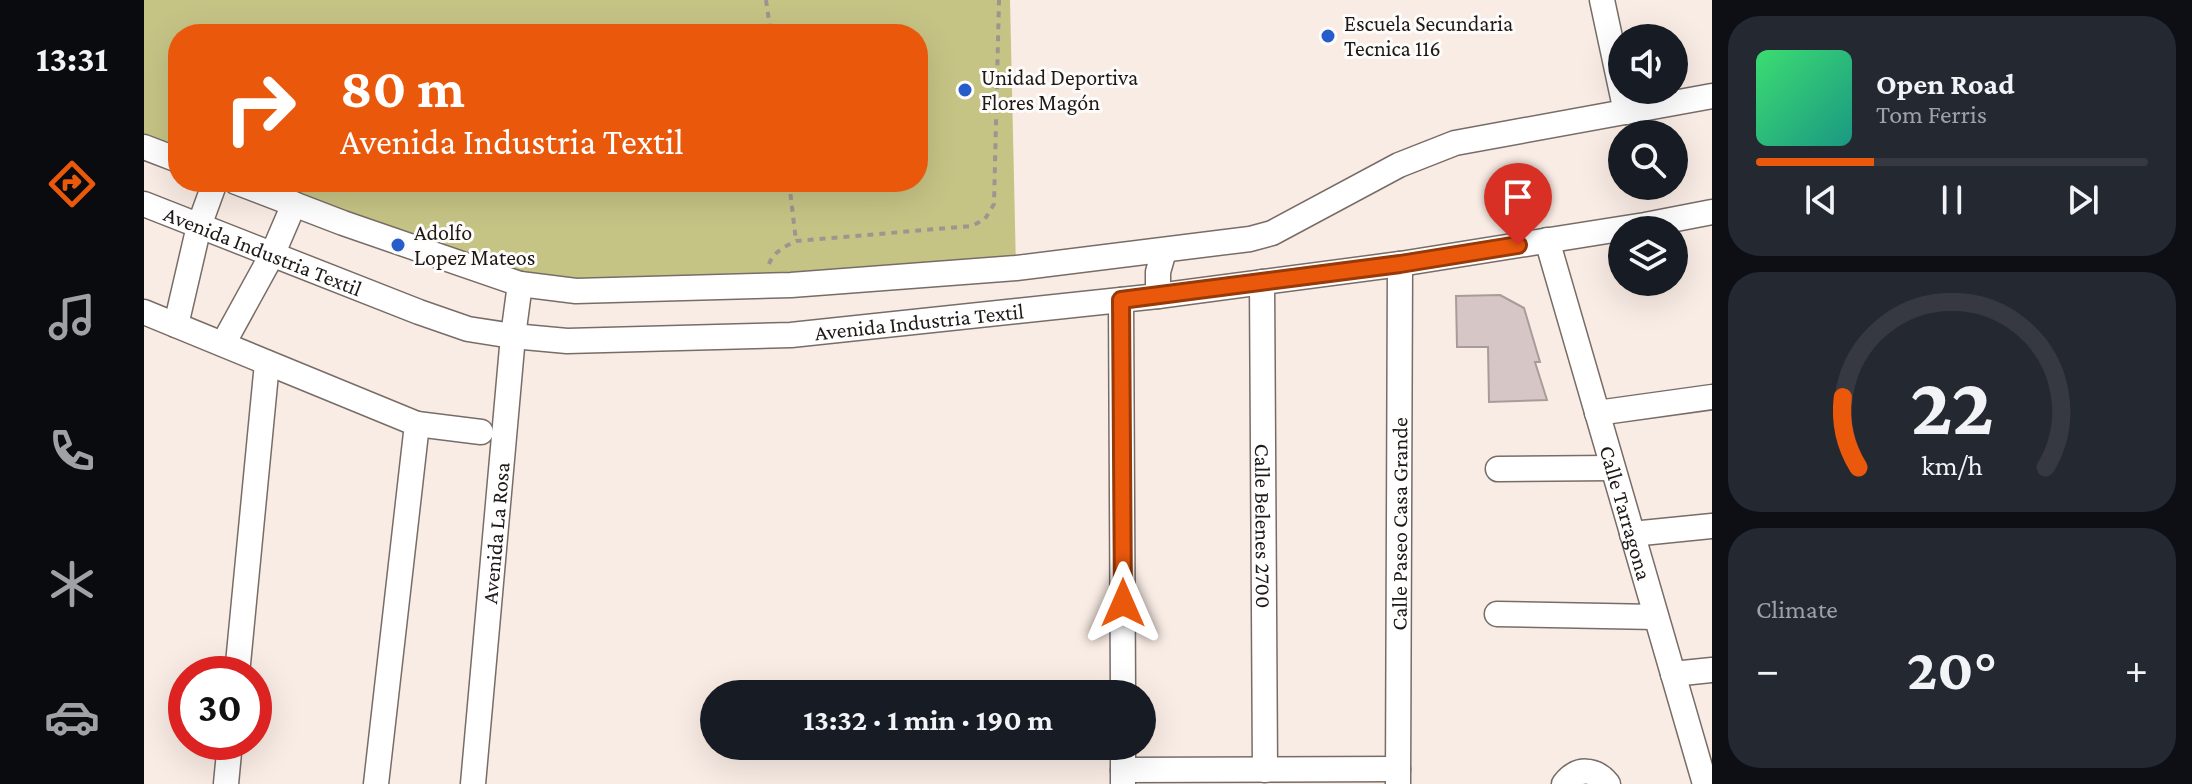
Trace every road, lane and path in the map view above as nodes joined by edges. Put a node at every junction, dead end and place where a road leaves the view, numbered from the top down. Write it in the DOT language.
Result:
graph roads {
  1 [pos="766,0"];
  2 [pos="999,0"];
  3 [pos="1602,0"];
  4 [pos="770,24"];
  5 [pos="1712,96"];
  6 [pos="1626,112"];
  7 [pos="144,147"];
  8 [pos="168,156"];
  9 [pos="211,192"];
  10 [pos="262,192"];
  11 [pos="790,192"];
  12 [pos="144,204"];
  13 [pos="294,204"];
  14 [pos="1712,212"];
  15 [pos="199,226"];
  16 [pos="1547,240"];
  17 [pos="796,241"];
  18 [pos="1164,251"];
  19 [pos="273,253"];
  20 [pos="1400,264"];
  21 [pos="1262,282"];
  22 [pos="520,284"];
  23 [pos="765,286"];
  24 [pos="1158,296"];
  25 [pos="1121,300"];
  26 [pos="144,312"];
  27 [pos="176,325"];
  28 [pos="513,336"];
  29 [pos="223,344"];
  30 [pos="267,363"];
  31 [pos="1712,397"];
  32 [pos="1597,413"];
  33 [pos="417,424"];
  34 [pos="481,432"];
  35 [pos="1612,468"];
  36 [pos="1498,469"];
  37 [pos="1712,526"];
  38 [pos="1632,534"];
  39 [pos="1497,614"];
  40 [pos="1656,617"];
  41 [pos="239,656"];
  42 [pos="1712,670"];
  43 [pos="1673,674"];
  44 [pos="1123,680"];
  45 [pos="228,760"];
  46 [pos="1123,767"];
  47 [pos="1265,770"];
  48 [pos="1398,777"];
  49 [pos="226,784"];
  50 [pos="376,784"];
  51 [pos="473,784"];
  52 [pos="1564,784"];
  53 [pos="1608,784"];
  54 [pos="1705,784"];
  1 -- 4 [label="path"];
  2 -- 17 [label="path"];
  3 -- 6 [label="street"];
  5 -- 6 [label="street, Avenida Industria Textil"];
  6 -- 18 [label="street, Avenida Industria Textil"];
  7 -- 8 [label="street"];
  9 -- 15 [label="street"];
  10 -- 13 [label="street, Avenida Industria Textil"];
  11 -- 17 [label="path"];
  12 -- 15 [label="street, Avenida Industria Textil"];
  13 -- 19 [label="street"];
  13 -- 22 [label="street, Avenida Industria Textil"];
  14 -- 16 [label="street, Avenida Industria Textil"];
  15 -- 19 [label="street, Avenida Industria Textil"];
  15 -- 27 [label="street"];
  16 -- 20 [label="street, Avenida Industria Textil"];
  16 -- 32 [label="street, Calle Tarragona"];
  17 -- 23 [label="path"];
  18 -- 23 [label="street, Avenida Industria Textil"];
  18 -- 24 [label="street"];
  19 -- 28 [label="street, Avenida Industria Textil"];
  19 -- 29 [label="street"];
  20 -- 21 [label="street, Avenida Industria Textil"];
  20 -- 48 [label="street, Calle Paseo Casa Grande"];
  21 -- 24 [label="street, Avenida Industria Textil"];
  21 -- 47 [label="street, Calle Belenes 2700"];
  22 -- 23 [label="street, Avenida Industria Textil"];
  22 -- 28 [label="street, Avenida La Rosa"];
  24 -- 25 [label="street, Avenida Industria Textil"];
  25 -- 28 [label="street, Avenida Industria Textil"];
  25 -- 44 [label="street"];
  26 -- 27 [label="street"];
  27 -- 29 [label="street"];
  28 -- 51 [label="street, Avenida La Rosa"];
  29 -- 30 [label="street"];
  30 -- 33 [label="street"];
  30 -- 41 [label="street"];
  31 -- 32 [label="street"];
  32 -- 35 [label="street, Calle Tarragona"];
  33 -- 34 [label="street"];
  33 -- 50 [label="street"];
  35 -- 36 [label="street"];
  35 -- 38 [label="street, Calle Tarragona"];
  37 -- 38 [label="street"];
  38 -- 40 [label="street, Calle Tarragona"];
  39 -- 40 [label="street"];
  40 -- 43 [label="street, Calle Tarragona"];
  42 -- 43 [label="street"];
  43 -- 54 [label="street, Calle Tarragona"];
  45 -- 49 [label="street"];
  46 -- 47 [label="street"];
  47 -- 48 [label="street"];
  52 -- 53 [label="street"];
}
